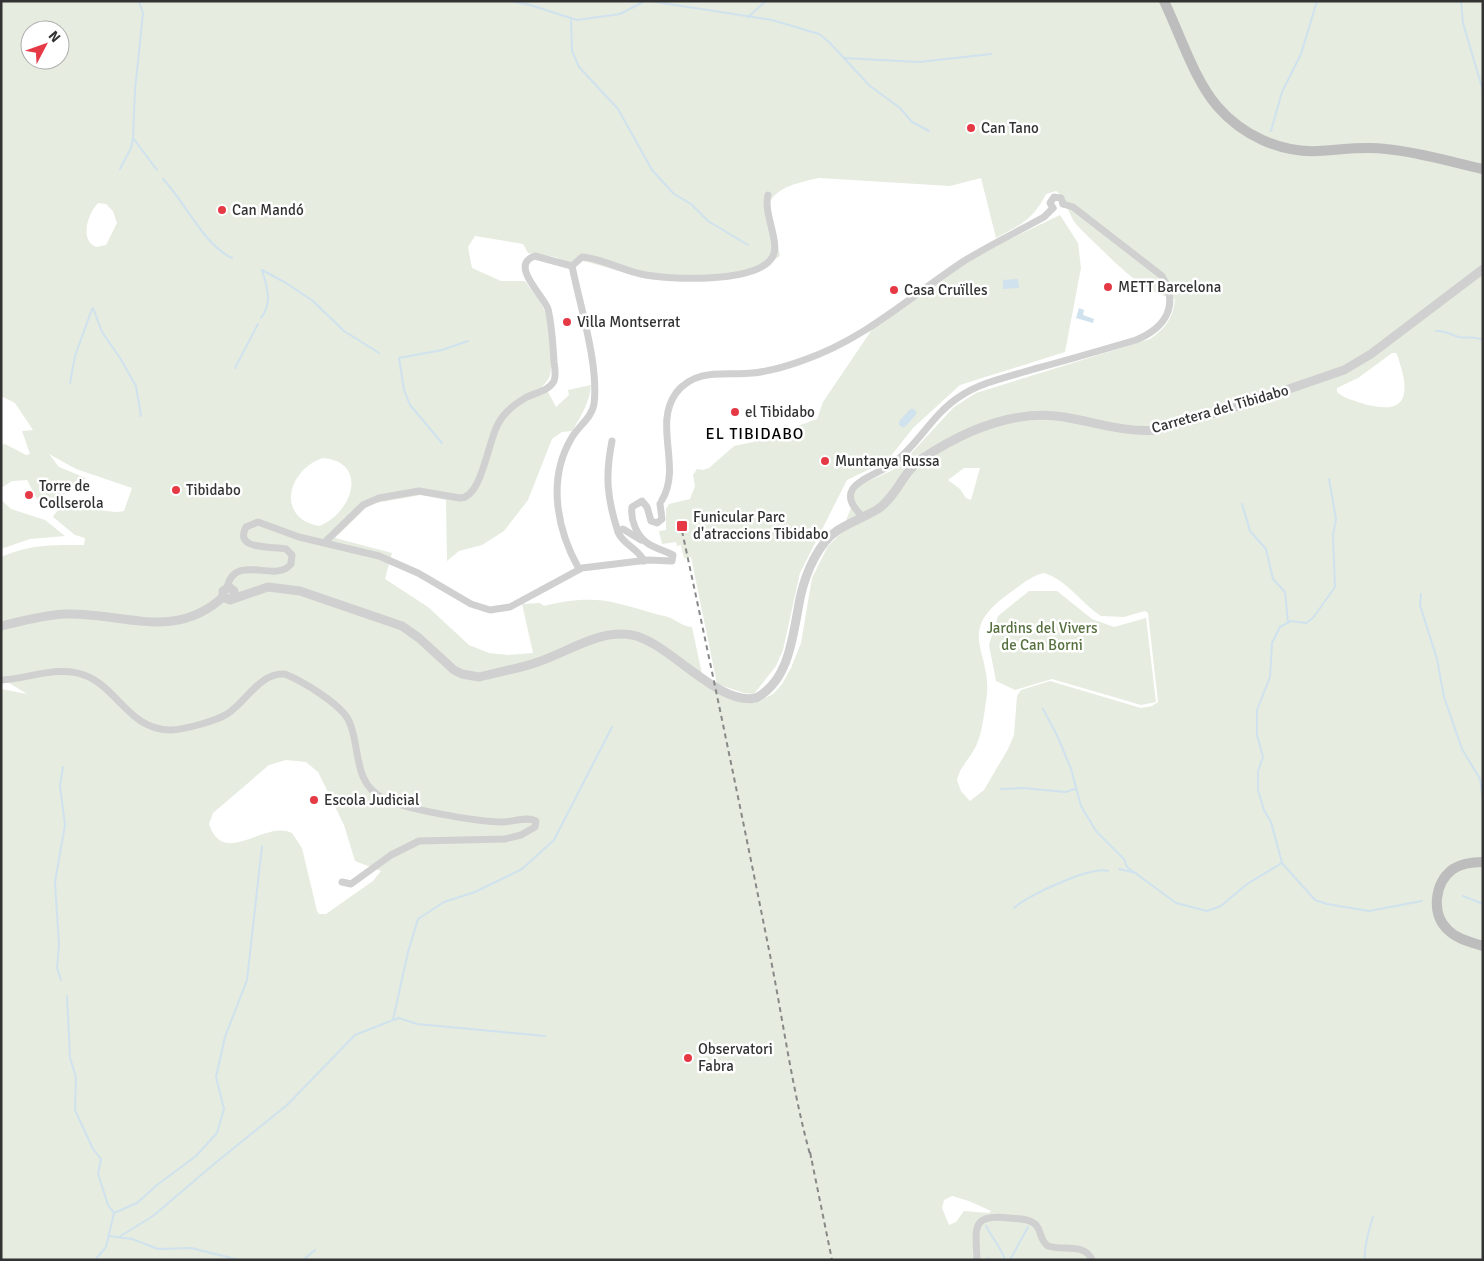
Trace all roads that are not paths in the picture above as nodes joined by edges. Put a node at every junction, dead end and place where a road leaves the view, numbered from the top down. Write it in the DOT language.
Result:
graph roads {
  1 [pos="1164,1"];
  2 [pos="1483,169"];
  3 [pos="768,195"];
  4 [pos="1064,204"];
  5 [pos="1053,208"];
  6 [pos="572,266"];
  7 [pos="1483,269"];
  8 [pos="612,441"];
  9 [pos="863,517"];
  10 [pos="618,532"];
  11 [pos="641,540"];
  12 [pos="325,542"];
  13 [pos="644,561"];
  14 [pos="579,569"];
  15 [pos="227,587"];
  16 [pos="223,597"];
  17 [pos="234,597"];
  18 [pos="1,626"];
  19 [pos="1,680"];
  20 [pos="1483,862"];
  21 [pos="1483,866"];
  22 [pos="342,882"];
  23 [pos="1483,941"];
  24 [pos="1483,946"];
  25 [pos="977,1260"];
  26 [pos="1092,1260"];
  1 -- 2 [label="main road"];
  3 -- 6 [label="street"];
  4 -- 5 [label="street"];
  4 -- 5 [label="street"];
  4 -- 9 [label="street"];
  5 -- 11 [label="street"];
  6 -- 12 [label="street"];
  6 -- 14 [label="street"];
  7 -- 9 [label="street, Carretera del Tibidabo"];
  8 -- 10 [label="street"];
  9 -- 17 [label="street, Carretera del Tibidabo"];
  10 -- 11 [label="street"];
  10 -- 13 [label="street"];
  11 -- 13 [label="street"];
  12 -- 14 [label="street"];
  12 -- 15 [label="street"];
  13 -- 14 [label="street"];
  15 -- 16 [label="street"];
  15 -- 17 [label="street"];
  16 -- 17 [label="street"];
  16 -- 18 [label="street"];
  19 -- 22 [label="street"];
  20 -- 24 [label="main road"];
  21 -- 23 [label="main road"];
  25 -- 26 [label="street"];
}
